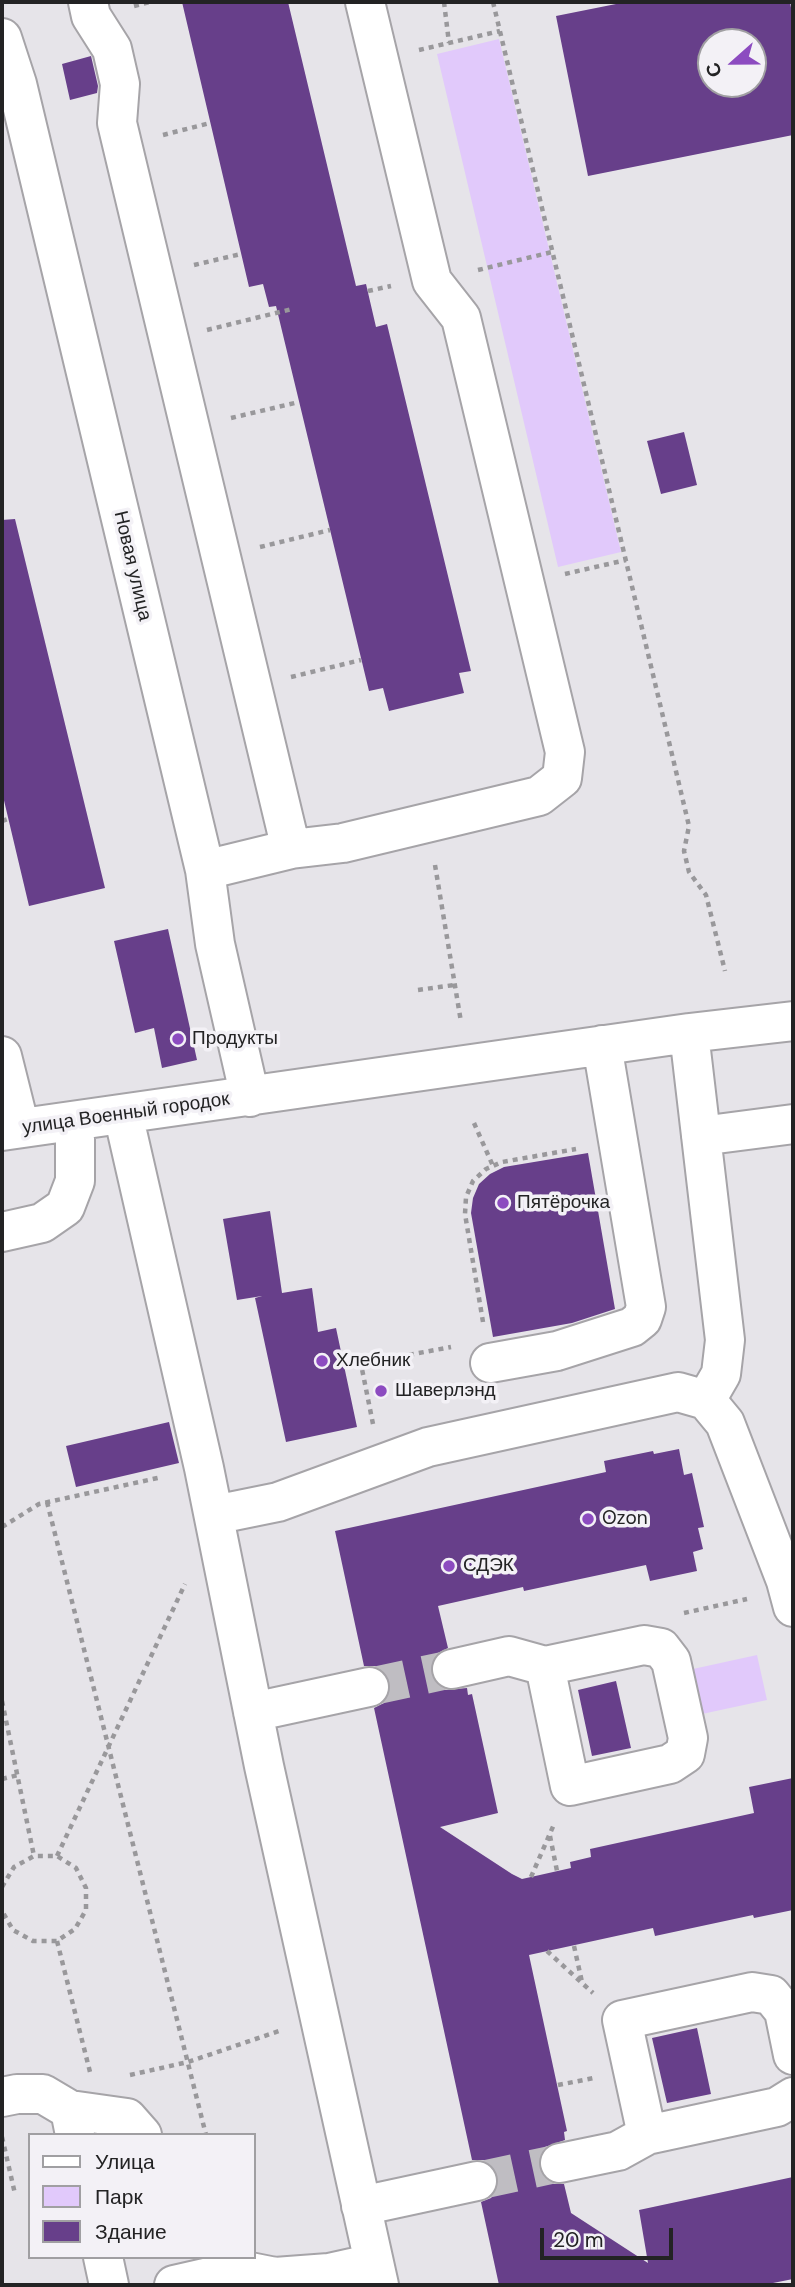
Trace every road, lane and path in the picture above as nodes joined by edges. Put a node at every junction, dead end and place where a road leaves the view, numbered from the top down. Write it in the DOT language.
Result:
graph roads {
  1 [pos="88,2"];
  2 [pos="365,2"];
  3 [pos="444,2"];
  4 [pos="493,2"];
  5 [pos="500,31"];
  6 [pos="2,38"];
  7 [pos="449,43"];
  8 [pos="379,60"];
  9 [pos="9,85"];
  10 [pos="552,253"];
  11 [pos="432,281"];
  12 [pos="292,309"];
  13 [pos="169,339"];
  14 [pos="299,402"];
  15 [pos="190,428"];
  16 [pos="330,530"];
  17 [pos="221,557"];
  18 [pos="626,560"];
  19 [pos="525,584"];
  20 [pos="361,660"];
  21 [pos="253,686"];
  22 [pos="8,819"];
  23 [pos="2,821"];
  24 [pos="428,822"];
  25 [pos="292,849"];
  26 [pos="205,870"];
  27 [pos="724,971"];
  28 [pos="454,985"];
  29 [pos="418,990"];
  30 [pos="793,1021"];
  31 [pos="462,1028"];
  32 [pos="689,1033"];
  33 [pos="602,1045"];
  34 [pos="2,1056"];
  35 [pos="250,1097"];
  36 [pos="123,1114"];
  37 [pos="75,1121"];
  38 [pos="474,1123"];
  39 [pos="793,1124"];
  40 [pos="11,1130"];
  41 [pos="701,1136"];
  42 [pos="618,1142"];
  43 [pos="493,1166"];
  44 [pos="2,1232"];
  45 [pos="488,1351"];
  46 [pos="706,1400"];
  47 [pos="372,1420"];
  48 [pos="204,1468"];
  49 [pos="47,1502"];
  50 [pos="214,1515"];
  51 [pos="2,1527"];
  52 [pos="190,1576"];
  53 [pos="741,1601"];
  54 [pos="793,1607"];
  55 [pos="703,1609"];
  56 [pos="545,1666"];
  57 [pos="452,1668"];
  58 [pos="369,1687"];
  59 [pos="2,1701"];
  60 [pos="253,1712"];
  61 [pos="109,1746"];
  62 [pos="18,1775"];
  63 [pos="2,1779"];
  64 [pos="570,1786"];
  65 [pos="550,1835"];
  66 [pos="34,1856"];
  67 [pos="57,1857"];
  68 [pos="557,1871"];
  69 [pos="531,1877"];
  70 [pos="2,1887"];
  71 [pos="2,1911"];
  72 [pos="57,1941"];
  73 [pos="574,1945"];
  74 [pos="547,1951"];
  75 [pos="582,1983"];
  76 [pos="622,2020"];
  77 [pos="267,2034"];
  78 [pos="793,2055"];
  79 [pos="188,2062"];
  80 [pos="120,2077"];
  81 [pos="2,2097"];
  82 [pos="793,2097"];
  83 [pos="63,2113"];
  84 [pos="140,2133"];
  85 [pos="206,2133"];
  86 [pos="647,2135"];
  87 [pos="2,2137"];
  88 [pos="560,2163"];
  89 [pos="477,2181"];
  90 [pos="15,2194"];
  91 [pos="361,2206"];
  92 [pos="103,2259"];
  93 [pos="376,2274"];
  94 [pos="177,2275"];
  95 [pos="109,2285"];
  1 -- 13 [label="street"];
  2 -- 8 [label="street"];
  3 -- 7 [label="path"];
  4 -- 5 [label="path"];
  5 -- 7 [label="path"];
  5 -- 10 [label="path"];
  6 -- 9 [label="street, Новая улица"];
  7 -- 8 [label="path"];
  8 -- 11 [label="street"];
  9 -- 26 [label="street, Новая улица"];
  10 -- 11 [label="path"];
  10 -- 18 [label="path"];
  11 -- 19 [label="street"];
  12 -- 13 [label="path"];
  13 -- 15 [label="street"];
  14 -- 15 [label="path"];
  15 -- 17 [label="street"];
  16 -- 17 [label="path"];
  17 -- 21 [label="street"];
  18 -- 19 [label="path"];
  18 -- 27 [label="path"];
  19 -- 24 [label="street"];
  20 -- 21 [label="path"];
  21 -- 25 [label="street"];
  22 -- 23 [label="path"];
  24 -- 25 [label="street"];
  24 -- 28 [label="path"];
  25 -- 26 [label="street"];
  26 -- 35 [label="street, Новая улица"];
  28 -- 29 [label="path"];
  28 -- 31 [label="path"];
  30 -- 32 [label="street, улица Военный городок"];
  32 -- 33 [label="street, улица Военный городок"];
  32 -- 41 [label="street"];
  33 -- 35 [label="street, улица Военный городок"];
  33 -- 42 [label="street"];
  34 -- 40 [label="street"];
  35 -- 36 [label="street, улица Военный городок"];
  36 -- 37 [label="street, улица Военный городок"];
  36 -- 48 [label="street"];
  37 -- 40 [label="street, улица Военный городок"];
  37 -- 44 [label="street"];
  38 -- 43 [label="path"];
  39 -- 41 [label="street"];
  41 -- 46 [label="street"];
  42 -- 43 [label="path"];
  42 -- 45 [label="street"];
  43 -- 45 [label="path"];
  45 -- 47 [label="path"];
  46 -- 50 [label="street"];
  46 -- 54 [label="street"];
  48 -- 49 [label="path"];
  48 -- 50 [label="street"];
  49 -- 51 [label="path"];
  49 -- 61 [label="path"];
  50 -- 60 [label="street"];
  52 -- 61 [label="path"];
  53 -- 55 [label="path"];
  56 -- 57 [label="street"];
  56 -- 64 [label="street"];
  56 -- 64 [label="street"];
  58 -- 60 [label="street"];
  59 -- 62 [label="path"];
  60 -- 91 [label="street"];
  61 -- 67 [label="path"];
  61 -- 79 [label="path"];
  62 -- 63 [label="path"];
  62 -- 66 [label="path"];
  64 -- 65 [label="path"];
  65 -- 68 [label="path"];
  65 -- 69 [label="path"];
  66 -- 67 [label="path"];
  66 -- 70 [label="path"];
  67 -- 72 [label="path"];
  71 -- 72 [label="path"];
  72 -- 83 [label="path"];
  73 -- 75 [label="path"];
  74 -- 75 [label="path"];
  75 -- 76 [label="path"];
  76 -- 78 [label="street"];
  76 -- 86 [label="street"];
  77 -- 79 [label="path"];
  79 -- 80 [label="path"];
  79 -- 85 [label="path"];
  81 -- 83 [label="street"];
  82 -- 86 [label="street"];
  83 -- 84 [label="street"];
  86 -- 88 [label="street"];
  87 -- 90 [label="path"];
  89 -- 91 [label="street"];
  91 -- 93 [label="street"];
  92 -- 95 [label="street"];
  93 -- 94 [label="street"];
}
